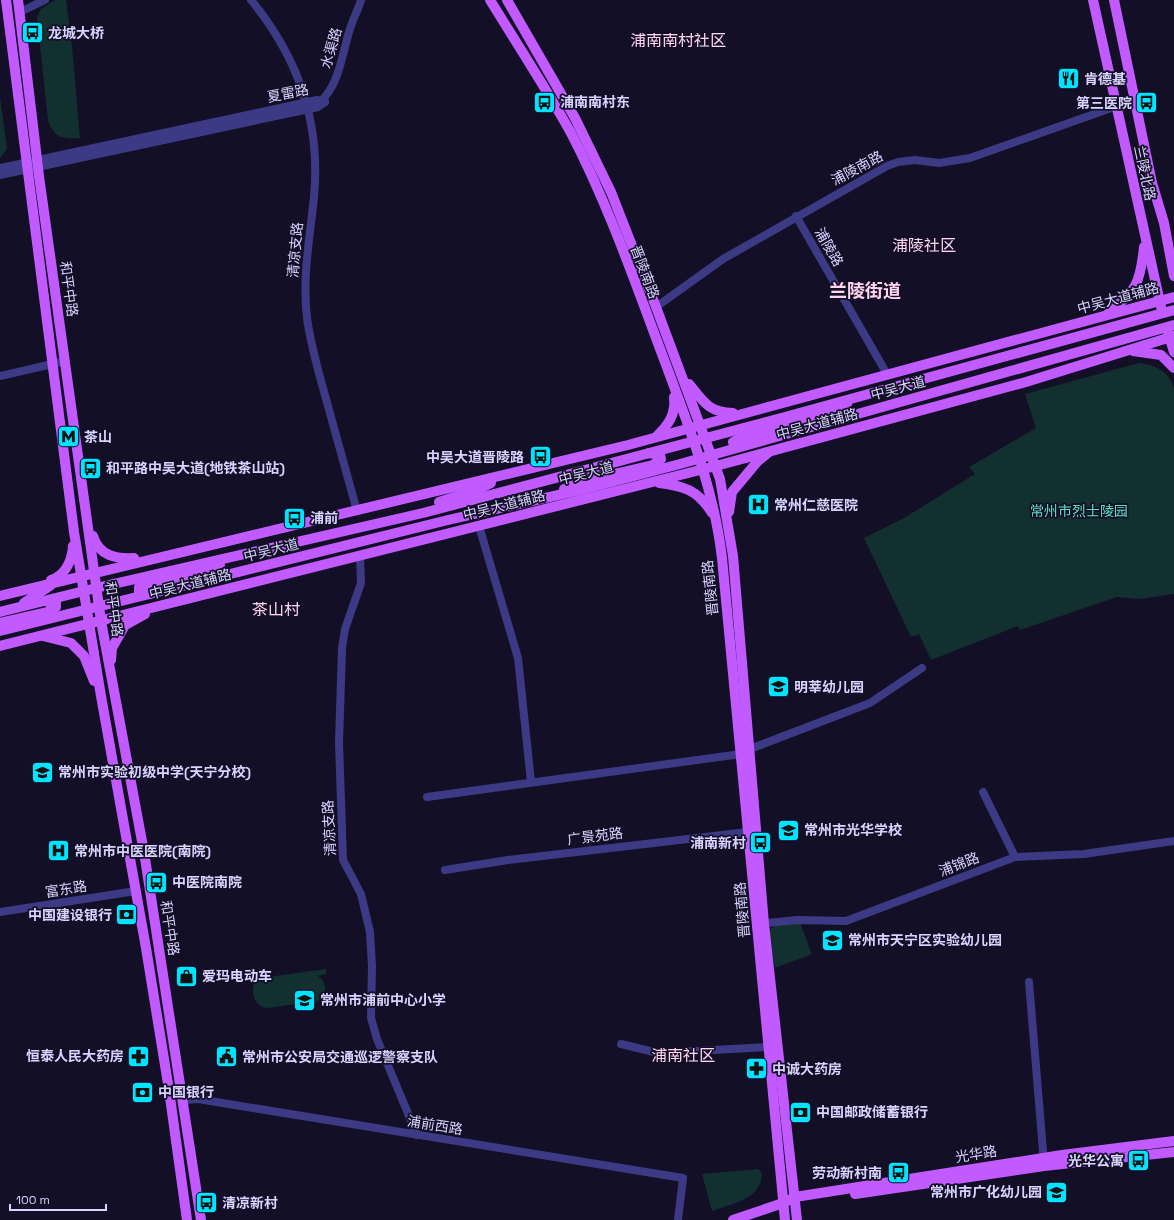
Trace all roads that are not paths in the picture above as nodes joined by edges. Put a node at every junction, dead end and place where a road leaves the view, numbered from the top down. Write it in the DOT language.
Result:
graph roads {
  1 [pos="2,0"];
  2 [pos="6,0"];
  3 [pos="19,0"];
  4 [pos="45,0"];
  5 [pos="251,0"];
  6 [pos="362,0"];
  7 [pos="490,0"];
  8 [pos="507,0"];
  9 [pos="1093,0"];
  10 [pos="1114,0"];
  11 [pos="20,12"];
  12 [pos="10,29"];
  13 [pos="321,101"];
  14 [pos="307,106"];
  15 [pos="1117,106"];
  16 [pos="38,163"];
  17 [pos="26,165"];
  18 [pos="0,168"];
  19 [pos="0,175"];
  20 [pos="796,216"];
  21 [pos="1164,223"];
  22 [pos="1145,237"];
  23 [pos="1174,251"];
  24 [pos="1174,276"];
  25 [pos="1174,297"];
  26 [pos="1159,302"];
  27 [pos="656,307"];
  28 [pos="1174,310"];
  29 [pos="1162,314"];
  30 [pos="1105,316"];
  31 [pos="1125,324"];
  32 [pos="1171,332"];
  33 [pos="1130,338"];
  34 [pos="1048,345"];
  35 [pos="1123,351"];
  36 [pos="1174,352"];
  37 [pos="1073,354"];
  38 [pos="65,361"];
  39 [pos="984,362"];
  40 [pos="52,364"];
  41 [pos="912,368"];
  42 [pos="1174,368"];
  43 [pos="886,374"];
  44 [pos="0,376"];
  45 [pos="682,377"];
  46 [pos="671,379"];
  47 [pos="859,382"];
  48 [pos="1026,382"];
  49 [pos="871,393"];
  50 [pos="977,395"];
  51 [pos="899,402"];
  52 [pos="743,413"];
  53 [pos="785,417"];
  54 [pos="828,422"];
  55 [pos="701,425"];
  56 [pos="689,428"];
  57 [pos="656,437"];
  58 [pos="706,438"];
  59 [pos="694,441"];
  60 [pos="740,446"];
  61 [pos="666,448"];
  62 [pos="608,450"];
  63 [pos="771,451"];
  64 [pos="647,453"];
  65 [pos="712,455"];
  66 [pos="700,458"];
  67 [pos="716,466"];
  68 [pos="704,469"];
  69 [pos="505,475"];
  70 [pos="651,483"];
  71 [pos="585,489"];
  72 [pos="544,498"];
  73 [pos="450,505"];
  74 [pos="86,507"];
  75 [pos="546,509"];
  76 [pos="357,511"];
  77 [pos="423,513"];
  78 [pos="715,518"];
  79 [pos="728,518"];
  80 [pos="479,526"];
  81 [pos="466,529"];
  82 [pos="74,532"];
  83 [pos="394,533"];
  84 [pos="308,538"];
  85 [pos="361,542"];
  86 [pos="202,547"];
  87 [pos="271,548"];
  88 [pos="249,553"];
  89 [pos="360,556"];
  90 [pos="156,558"];
  91 [pos="242,571"];
  92 [pos="94,572"];
  93 [pos="81,576"];
  94 [pos="209,580"];
  95 [pos="58,581"];
  96 [pos="34,587"];
  97 [pos="96,588"];
  98 [pos="84,591"];
  99 [pos="153,594"];
  100 [pos="0,596"];
  101 [pos="44,600"];
  102 [pos="159,606"];
  103 [pos="99,607"];
  104 [pos="16,608"];
  105 [pos="87,610"];
  106 [pos="0,612"];
  107 [pos="101,621"];
  108 [pos="0,624"];
  109 [pos="89,624"];
  110 [pos="0,631"];
  111 [pos="41,636"];
  112 [pos="0,646"];
  113 [pos="922,668"];
  114 [pos="110,680"];
  115 [pos="101,696"];
  116 [pos="745,751"];
  117 [pos="531,782"];
  118 [pos="984,792"];
  119 [pos="427,796"];
  120 [pos="748,832"];
  121 [pos="1174,841"];
  122 [pos="1016,857"];
  123 [pos="445,870"];
  124 [pos="136,891"];
  125 [pos="0,912"];
  126 [pos="761,924"];
  127 [pos="1029,982"];
  128 [pos="621,1044"];
  129 [pos="769,1048"];
  130 [pos="184,1100"];
  131 [pos="417,1135"];
  132 [pos="1174,1141"];
  133 [pos="1174,1152"];
  134 [pos="1044,1162"];
  135 [pos="795,1200"];
  136 [pos="783,1203"];
  137 [pos="187,1220"];
  138 [pos="201,1220"];
  139 [pos="678,1220"];
  140 [pos="733,1220"];
  141 [pos="785,1220"];
  142 [pos="797,1220"];
  1 -- 12 [label="main road"];
  2 -- 12 [label="main road, 和平中路"];
  3 -- 11 [label="main road, 和平中路"];
  4 -- 11 [label="street"];
  5 -- 14 [label="street, 清凉支路"];
  6 -- 13 [label="street, 水渠路"];
  7 -- 46 [label="main road, 晋陵南路"];
  8 -- 27 [label="main road, 晋陵南路"];
  9 -- 15 [label="main road, 兰陵北路"];
  10 -- 21 [label="main road, 兰陵北路"];
  11 -- 16 [label="main road, 和平中路"];
  12 -- 17 [label="main road, 和平中路"];
  13 -- 14 [label="street, 夏雷路"];
  14 -- 16 [label="street, 夏雷路"];
  14 -- 76 [label="street, 清凉支路"];
  15 -- 20 [label="street, 浦陵南路"];
  15 -- 22 [label="main road, 兰陵北路"];
  16 -- 17 [label="street, 夏雷路"];
  16 -- 38 [label="main road, 和平中路"];
  17 -- 18 [label="street, 夏雷路"];
  17 -- 19 [label="street, 夏雷路"];
  17 -- 40 [label="main road, 和平中路"];
  20 -- 27 [label="street, 浦陵南路"];
  20 -- 43 [label="street, 浦陵路"];
  21 -- 23 [label="main road"];
  21 -- 24 [label="main road, 兰陵北路"];
  22 -- 26 [label="main road, 兰陵北路"];
  22 -- 30 [label="main road"];
  25 -- 26 [label="main road, 中吴大道辅路"];
  26 -- 29 [label="main road, 兰陵北路"];
  26 -- 30 [label="main road, 中吴大道辅路"];
  27 -- 45 [label="main road, 晋陵南路"];
  28 -- 29 [label="main road, 中吴大道"];
  29 -- 31 [label="main road, 中吴大道"];
  29 -- 32 [label="main road, 兰陵北路"];
  30 -- 34 [label="main road"];
  30 -- 41 [label="main road, 中吴大道辅路"];
  31 -- 33 [label="main road"];
  31 -- 34 [label="main road, 中吴大道"];
  32 -- 33 [label="main road, 中吴大道"];
  32 -- 35 [label="main road, 中吴大道辅路"];
  32 -- 36 [label="main road, 兰陵北路"];
  33 -- 37 [label="main road, 中吴大道"];
  34 -- 39 [label="main road, 中吴大道"];
  35 -- 42 [label="main road"];
  35 -- 48 [label="main road, 中吴大道辅路"];
  37 -- 48 [label="main road"];
  37 -- 51 [label="main road, 中吴大道"];
  38 -- 40 [label="street"];
  38 -- 74 [label="main road, 和平中路"];
  39 -- 41 [label="main road"];
  39 -- 49 [label="main road, 中吴大道"];
  40 -- 44 [label="street"];
  40 -- 82 [label="main road, 和平中路"];
  41 -- 43 [label="main road, 中吴大道辅路"];
  43 -- 47 [label="main road, 中吴大道辅路"];
  45 -- 52 [label="main road"];
  45 -- 55 [label="main road, 晋陵南路"];
  46 -- 56 [label="main road, 晋陵南路"];
  46 -- 57 [label="main road"];
  47 -- 52 [label="main road, 中吴大道辅路"];
  47 -- 53 [label="main road"];
  48 -- 50 [label="main road, 中吴大道辅路"];
  49 -- 53 [label="main road, 中吴大道"];
  49 -- 60 [label="main road"];
  50 -- 51 [label="main road"];
  50 -- 63 [label="main road, 中吴大道辅路"];
  51 -- 54 [label="main road, 中吴大道"];
  52 -- 55 [label="main road, 中吴大道辅路"];
  53 -- 58 [label="main road, 中吴大道"];
  54 -- 60 [label="main road, 中吴大道"];
  54 -- 63 [label="main road"];
  55 -- 56 [label="main road, 中吴大道辅路"];
  55 -- 58 [label="main road, 晋陵南路"];
  56 -- 57 [label="main road, 中吴大道辅路"];
  56 -- 59 [label="main road, 晋陵南路"];
  57 -- 62 [label="main road, 中吴大道辅路"];
  58 -- 59 [label="main road, 中吴大道"];
  58 -- 65 [label="main road, 晋陵南路"];
  59 -- 61 [label="main road, 中吴大道"];
  59 -- 66 [label="main road, 晋陵南路"];
  60 -- 65 [label="main road, 中吴大道"];
  61 -- 62 [label="main road"];
  61 -- 64 [label="main road, 中吴大道"];
  62 -- 69 [label="main road, 中吴大道辅路"];
  63 -- 67 [label="main road, 中吴大道辅路"];
  63 -- 79 [label="main road"];
  64 -- 72 [label="main road"];
  64 -- 73 [label="main road, 中吴大道"];
  65 -- 66 [label="main road, 中吴大道"];
  65 -- 67 [label="main road, 晋陵南路"];
  66 -- 68 [label="main road, 晋陵南路"];
  66 -- 71 [label="main road, 中吴大道"];
  67 -- 68 [label="main road, 中吴大道辅路"];
  67 -- 79 [label="main road, 晋陵南路"];
  68 -- 70 [label="main road, 中吴大道辅路"];
  68 -- 78 [label="main road, 晋陵南路"];
  69 -- 76 [label="main road, 中吴大道辅路"];
  69 -- 77 [label="main road"];
  70 -- 75 [label="main road, 中吴大道辅路"];
  70 -- 78 [label="main road"];
  71 -- 72 [label="main road, 中吴大道"];
  71 -- 75 [label="main road"];
  72 -- 83 [label="main road, 中吴大道"];
  73 -- 77 [label="main road, 中吴大道"];
  73 -- 85 [label="main road"];
  74 -- 90 [label="main road"];
  74 -- 92 [label="main road, 和平中路"];
  75 -- 80 [label="main road, 中吴大道辅路"];
  76 -- 86 [label="main road, 中吴大道辅路"];
  77 -- 84 [label="main road, 中吴大道"];
  78 -- 116 [label="main road, 晋陵南路"];
  79 -- 116 [label="main road, 晋陵南路"];
  80 -- 81 [label="main road, 中吴大道辅路"];
  80 -- 117 [label="street"];
  81 -- 83 [label="main road"];
  81 -- 89 [label="main road, 中吴大道辅路"];
  82 -- 93 [label="main road, 和平中路"];
  82 -- 96 [label="main road"];
  83 -- 85 [label="main road, 中吴大道"];
  84 -- 87 [label="main road, 中吴大道"];
  84 -- 94 [label="main road"];
  85 -- 91 [label="main road, 中吴大道"];
  86 -- 88 [label="main road"];
  86 -- 90 [label="main road, 中吴大道辅路"];
  87 -- 88 [label="main road, 中吴大道"];
  87 -- 99 [label="main road"];
  88 -- 97 [label="main road, 中吴大道"];
  89 -- 102 [label="main road, 中吴大道辅路"];
  89 -- 131 [label="street, 清凉支路"];
  90 -- 92 [label="main road, 中吴大道辅路"];
  91 -- 94 [label="main road, 中吴大道"];
  91 -- 102 [label="main road"];
  92 -- 93 [label="main road, 中吴大道辅路"];
  92 -- 97 [label="main road, 和平中路"];
  93 -- 95 [label="main road, 中吴大道辅路"];
  93 -- 98 [label="main road, 和平中路"];
  94 -- 99 [label="main road, 中吴大道"];
  95 -- 96 [label="main road, 中吴大道辅路"];
  95 -- 104 [label="main road"];
  96 -- 100 [label="main road, 中吴大道辅路"];
  97 -- 98 [label="main road, 中吴大道"];
  97 -- 103 [label="main road, 和平中路"];
  98 -- 101 [label="main road, 中吴大道"];
  98 -- 105 [label="main road, 和平中路"];
  99 -- 103 [label="main road, 中吴大道"];
  101 -- 104 [label="main road, 中吴大道"];
  101 -- 108 [label="main road"];
  102 -- 107 [label="main road, 中吴大道辅路"];
  102 -- 114 [label="main road"];
  103 -- 105 [label="main road, 中吴大道"];
  103 -- 107 [label="main road, 和平中路"];
  104 -- 106 [label="main road, 中吴大道"];
  105 -- 109 [label="main road, 和平中路"];
  105 -- 110 [label="main road, 中吴大道"];
  107 -- 109 [label="main road, 中吴大道辅路"];
  107 -- 114 [label="main road, 和平中路"];
  109 -- 111 [label="main road, 中吴大道辅路"];
  109 -- 115 [label="main road, 和平中路"];
  111 -- 112 [label="main road, 中吴大道辅路"];
  111 -- 115 [label="main road"];
  113 -- 116 [label="street"];
  114 -- 130 [label="main road, 和平中路"];
  115 -- 124 [label="main road, 和平中路"];
  116 -- 117 [label="street"];
  116 -- 120 [label="main road, 晋陵南路"];
  116 -- 126 [label="main road, 晋陵南路"];
  117 -- 119 [label="street"];
  118 -- 122 [label="street"];
  120 -- 123 [label="street, 广景苑路"];
  120 -- 126 [label="main road, 晋陵南路"];
  121 -- 122 [label="street, 浦锦路"];
  122 -- 126 [label="street, 浦锦路"];
  124 -- 125 [label="street, 富东路"];
  124 -- 137 [label="main road, 和平中路"];
  126 -- 129 [label="main road, 晋陵南路"];
  126 -- 135 [label="main road, 晋陵南路"];
  127 -- 134 [label="street"];
  128 -- 129 [label="street"];
  129 -- 136 [label="main road, 晋陵南路"];
  130 -- 131 [label="street, 浦前西路"];
  130 -- 138 [label="main road, 和平中路"];
  131 -- 139 [label="street, 浦前西路"];
  132 -- 134 [label="main road, 光华路"];
  133 -- 134 [label="main road, 光华路"];
  134 -- 135 [label="main road, 光华路"];
  135 -- 136 [label="main road, 光华路"];
  135 -- 142 [label="main road, 晋陵南路"];
  136 -- 140 [label="main road, 光华路"];
  136 -- 141 [label="main road, 晋陵南路"];
}
